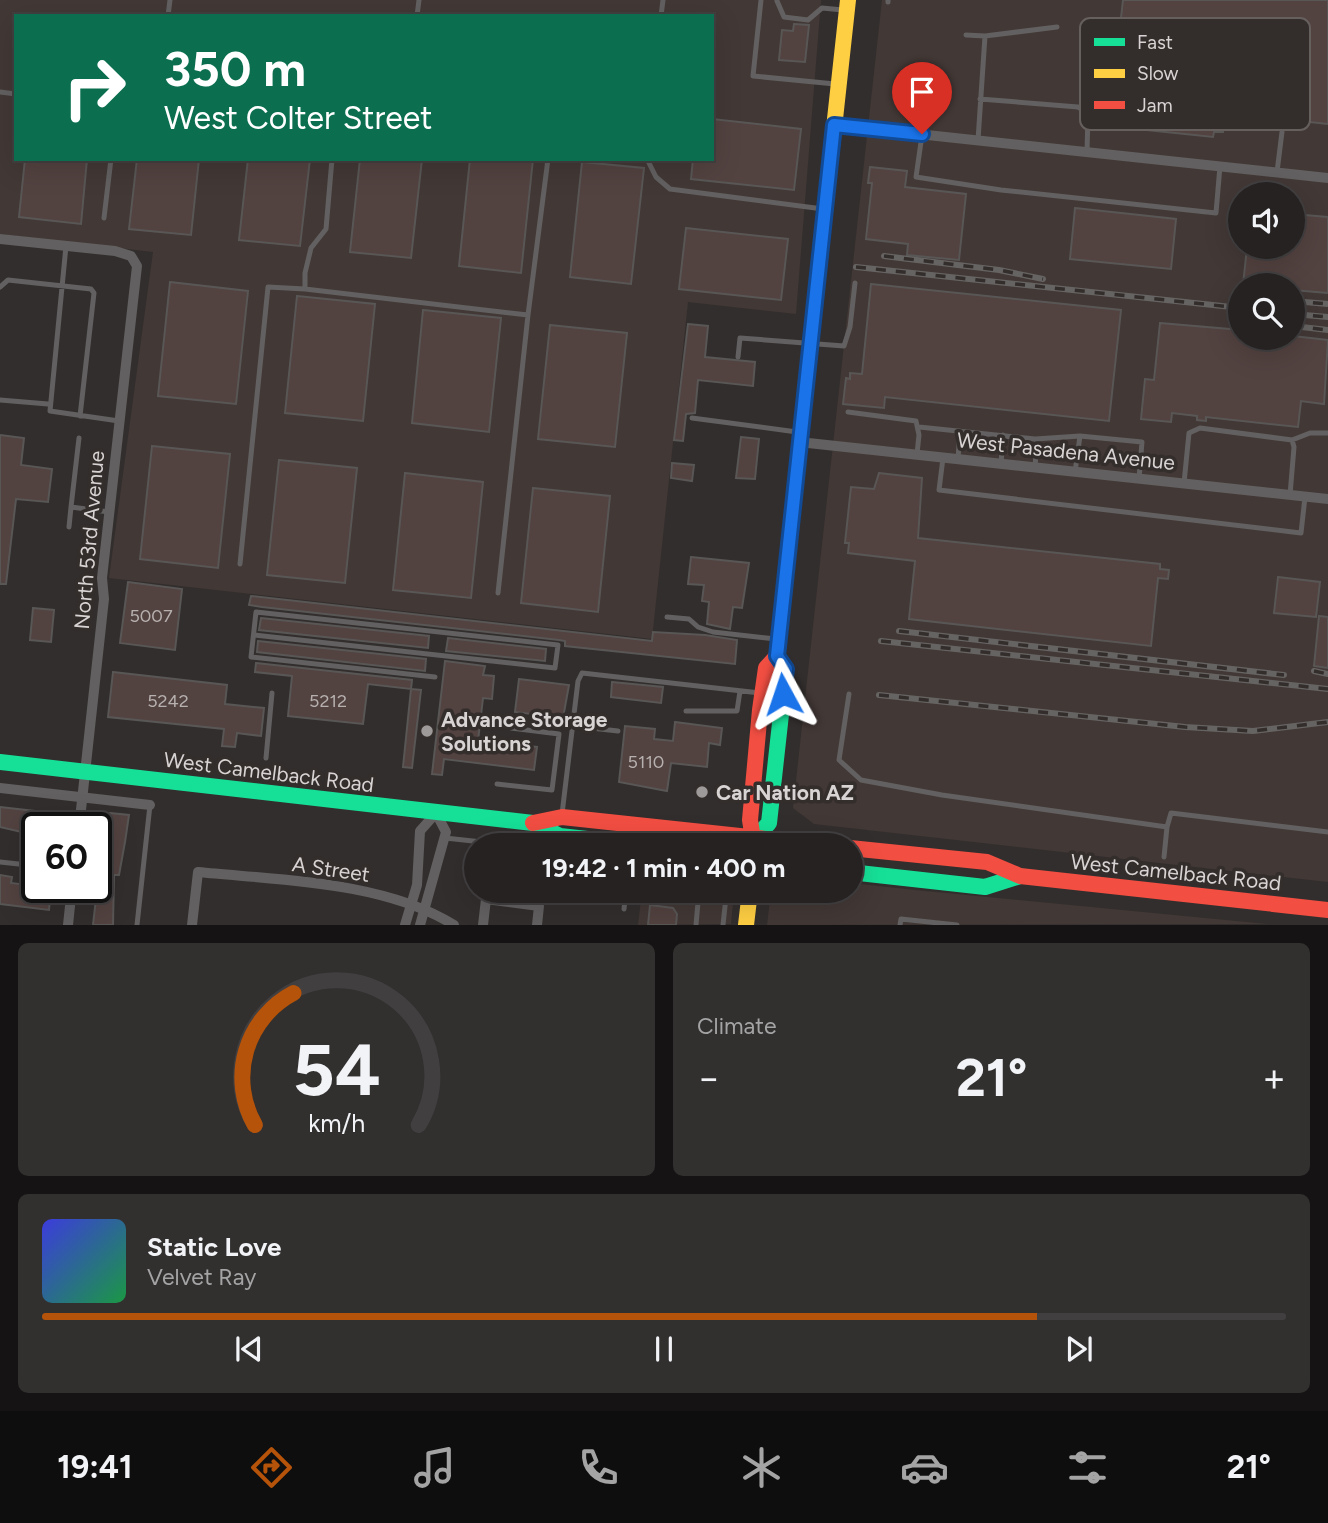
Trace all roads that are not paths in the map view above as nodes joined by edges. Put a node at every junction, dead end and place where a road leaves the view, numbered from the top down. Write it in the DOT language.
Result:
graph roads {
  1 [pos="761,0"];
  2 [pos="769,0"];
  3 [pos="778,0"];
  4 [pos="816,0"];
  5 [pos="847,5"];
  6 [pos="822,8"];
  7 [pos="1057,27"];
  8 [pos="966,35"];
  9 [pos="985,36"];
  10 [pos="838,85"];
  11 [pos="980,99"];
  12 [pos="1080,108"];
  13 [pos="834,125"];
  14 [pos="1088,130"];
  15 [pos="1282,132"];
  16 [pos="922,134"];
  17 [pos="978,140"];
  18 [pos="1087,152"];
  19 [pos="111,161"];
  20 [pos="331,161"];
  21 [pos="548,161"];
  22 [pos="648,161"];
  23 [pos="1220,166"];
  24 [pos="1277,172"];
  25 [pos="1328,178"];
  26 [pos="825,209"];
  27 [pos="104,218"];
  28 [pos="0,239"];
  29 [pos="66,246"];
  30 [pos="63,283"];
  31 [pos="855,283"];
  32 [pos="0,287"];
  33 [pos="305,289"];
  34 [pos="528,315"];
  35 [pos="810,345"];
  36 [pos="738,357"];
  37 [pos="0,400"];
  38 [pos="48,404"];
  39 [pos="848,412"];
  40 [pos="80,416"];
  41 [pos="692,418"];
  42 [pos="119,421"];
  43 [pos="919,427"];
  44 [pos="960,431"];
  45 [pos="1328,433"];
  46 [pos="1003,435"];
  47 [pos="1080,436"];
  48 [pos="800,437"];
  49 [pos="79,438"];
  50 [pos="1037,439"];
  51 [pos="1292,440"];
  52 [pos="917,454"];
  53 [pos="943,457"];
  54 [pos="958,459"];
  55 [pos="1001,464"];
  56 [pos="1035,467"];
  57 [pos="1075,471"];
  58 [pos="1139,479"];
  59 [pos="1184,484"];
  60 [pos="1290,495"];
  61 [pos="1306,497"];
  62 [pos="1328,499"];
  63 [pos="71,507"];
  64 [pos="109,512"];
  65 [pos="69,527"];
  66 [pos="240,564"];
  67 [pos="498,593"];
  68 [pos="667,617"];
  69 [pos="254,635"];
  70 [pos="779,639"];
  71 [pos="777,656"];
  72 [pos="435,677"];
  73 [pos="740,691"];
  74 [pos="763,693"];
  75 [pos="272,694"];
  76 [pos="849,694"];
  77 [pos="686,711"];
  78 [pos="573,726"];
  79 [pos="511,728"];
  80 [pos="618,731"];
  81 [pos="266,758"];
  82 [pos="0,762"];
  83 [pos="85,772"];
  84 [pos="497,784"];
  85 [pos="0,788"];
  86 [pos="82,797"];
  87 [pos="150,805"];
  88 [pos="81,812"];
  89 [pos="436,813"];
  90 [pos="562,817"];
  91 [pos="533,824"];
  92 [pos="1167,827"];
  93 [pos="1328,832"];
  94 [pos="553,833"];
  95 [pos="560,833"];
  96 [pos="686,833"];
  97 [pos="753,833"];
  98 [pos="762,833"];
  99 [pos="445,838"];
  100 [pos="464,840"];
  101 [pos="863,849"];
  102 [pos="1164,857"];
  103 [pos="0,862"];
  104 [pos="21,864"];
  105 [pos="863,873"];
  106 [pos="1020,876"];
  107 [pos="70,903"];
  108 [pos="625,903"];
  109 [pos="698,903"];
  110 [pos="725,903"];
  111 [pos="748,903"];
  112 [pos="411,906"];
  113 [pos="624,909"];
  114 [pos="1328,909"];
  115 [pos="426,911"];
  116 [pos="68,925"];
  117 [pos="137,925"];
  118 [pos="192,925"];
  119 [pos="405,925"];
  120 [pos="421,925"];
  121 [pos="454,925"];
  122 [pos="483,925"];
  123 [pos="537,925"];
  124 [pos="696,925"];
  125 [pos="723,925"];
  126 [pos="746,925"];
  127 [pos="900,925"];
  128 [pos="957,925"];
  1 -- 10 [label="lane"];
  2 -- 3 [label="lane"];
  3 -- 6 [label="lane"];
  4 -- 6 [label="lane"];
  5 -- 6 [label="lane"];
  5 -- 10 [label="main road"];
  7 -- 9 [label="lane"];
  8 -- 9 [label="lane"];
  9 -- 11 [label="lane"];
  10 -- 13 [label="main road"];
  11 -- 12 [label="lane"];
  11 -- 17 [label="lane"];
  13 -- 16 [label="street"];
  13 -- 26 [label="main road"];
  14 -- 18 [label="lane"];
  15 -- 24 [label="lane"];
  16 -- 17 [label="street"];
  16 -- 23 [label="lane"];
  17 -- 18 [label="street"];
  18 -- 23 [label="street"];
  19 -- 27 [label="lane"];
  20 -- 33 [label="lane"];
  21 -- 34 [label="lane"];
  22 -- 26 [label="lane"];
  23 -- 24 [label="street"];
  24 -- 25 [label="street"];
  26 -- 35 [label="main road"];
  28 -- 29 [label="street"];
  29 -- 30 [label="lane"];
  29 -- 42 [label="street, North 53rd Avenue"];
  30 -- 32 [label="lane"];
  30 -- 38 [label="lane"];
  30 -- 40 [label="lane"];
  31 -- 35 [label="lane"];
  33 -- 34 [label="lane"];
  33 -- 66 [label="lane"];
  34 -- 67 [label="lane"];
  35 -- 36 [label="lane"];
  35 -- 48 [label="main road"];
  37 -- 38 [label="lane"];
  38 -- 40 [label="lane"];
  39 -- 43 [label="lane"];
  40 -- 42 [label="lane"];
  41 -- 48 [label="lane"];
  42 -- 64 [label="street, North 53rd Avenue"];
  43 -- 44 [label="lane"];
  43 -- 52 [label="lane"];
  44 -- 46 [label="lane"];
  44 -- 54 [label="lane"];
  45 -- 51 [label="lane"];
  46 -- 50 [label="lane"];
  46 -- 55 [label="lane"];
  47 -- 50 [label="lane"];
  47 -- 57 [label="lane"];
  47 -- 58 [label="lane"];
  48 -- 52 [label="street, West Pasadena Avenue"];
  48 -- 70 [label="main road"];
  49 -- 63 [label="lane"];
  50 -- 56 [label="lane"];
  51 -- 59 [label="lane"];
  51 -- 60 [label="lane"];
  52 -- 53 [label="street, West Pasadena Avenue"];
  53 -- 54 [label="street, West Pasadena Avenue"];
  53 -- 61 [label="lane"];
  54 -- 55 [label="street, West Pasadena Avenue"];
  55 -- 56 [label="street, West Pasadena Avenue"];
  56 -- 57 [label="street, West Pasadena Avenue"];
  57 -- 58 [label="street, West Pasadena Avenue"];
  58 -- 59 [label="street, West Pasadena Avenue"];
  59 -- 60 [label="street, West Pasadena Avenue"];
  60 -- 61 [label="street, West Pasadena Avenue"];
  61 -- 62 [label="street, West Pasadena Avenue"];
  63 -- 64 [label="lane"];
  63 -- 65 [label="lane"];
  64 -- 83 [label="street, North 53rd Avenue"];
  68 -- 70 [label="lane"];
  69 -- 69 [label="lane"];
  69 -- 72 [label="lane"];
  70 -- 71 [label="main road"];
  71 -- 74 [label="main road"];
  71 -- 98 [label="main road"];
  73 -- 74 [label="lane"];
  73 -- 77 [label="lane"];
  73 -- 78 [label="lane"];
  74 -- 97 [label="main road"];
  75 -- 81 [label="lane"];
  76 -- 92 [label="lane"];
  78 -- 80 [label="lane"];
  78 -- 90 [label="lane"];
  79 -- 84 [label="lane"];
  82 -- 83 [label="main road, West Camelback Road"];
  83 -- 86 [label="street, North 53rd Avenue"];
  83 -- 89 [label="main road, West Camelback Road"];
  85 -- 86 [label="street"];
  86 -- 87 [label="street"];
  86 -- 88 [label="street, North 53rd Avenue"];
  87 -- 117 [label="lane"];
  89 -- 91 [label="main road, West Camelback Road"];
  89 -- 99 [label="street"];
  89 -- 112 [label="street"];
  90 -- 91 [label="main road, West Camelback Road"];
  90 -- 95 [label="lane"];
  90 -- 96 [label="main road, West Camelback Road"];
  91 -- 94 [label="main road, West Camelback Road"];
  92 -- 93 [label="lane"];
  92 -- 102 [label="lane"];
  99 -- 100 [label="lane"];
  99 -- 115 [label="street"];
  101 -- 106 [label="main road, West Camelback Road"];
  103 -- 104 [label="lane"];
  105 -- 106 [label="main road, West Camelback Road"];
  106 -- 114 [label="main road, West Camelback Road"];
  107 -- 116 [label="street"];
  108 -- 113 [label="lane"];
  109 -- 124 [label="lane"];
  110 -- 125 [label="lane"];
  111 -- 126 [label="main road"];
  112 -- 115 [label="street, A Street"];
  112 -- 118 [label="street, A Street"];
  112 -- 119 [label="street"];
  115 -- 120 [label="street"];
  115 -- 121 [label="street, A Street"];
  122 -- 123 [label="street"];
  127 -- 128 [label="lane"];
}
